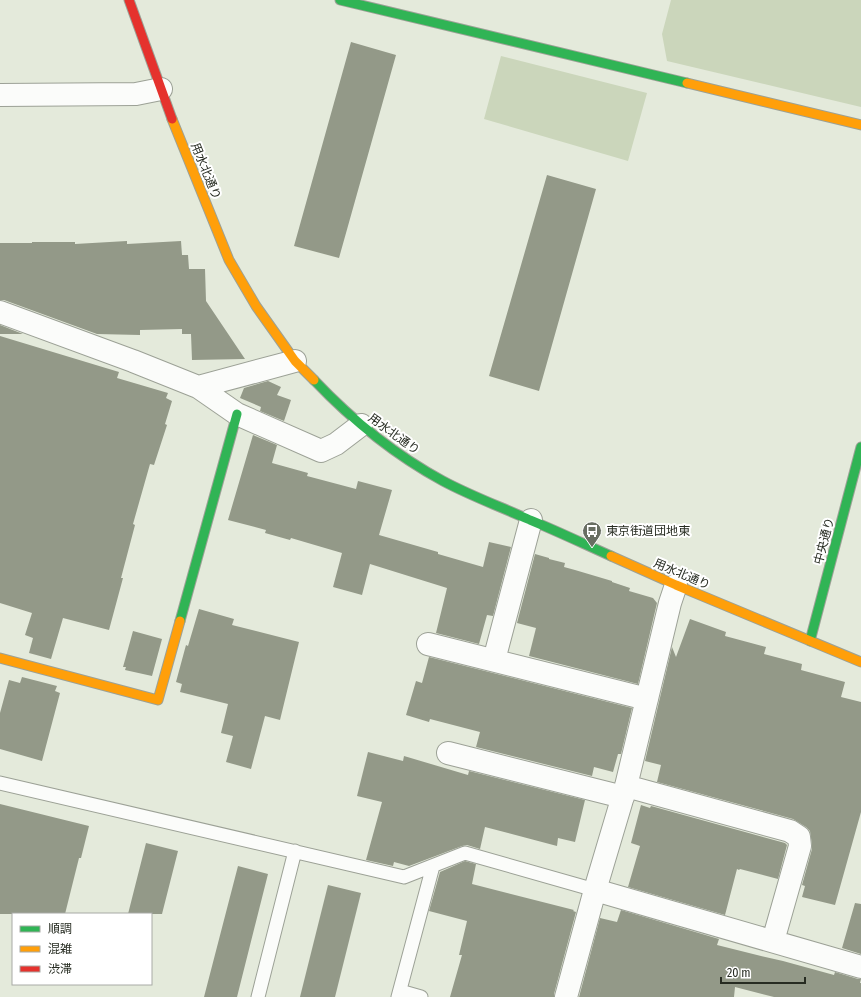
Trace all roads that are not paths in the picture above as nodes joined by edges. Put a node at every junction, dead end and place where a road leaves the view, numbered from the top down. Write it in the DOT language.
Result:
graph roads {
  1 [pos="129,0"];
  2 [pos="340,0"];
  3 [pos="161,89"];
  4 [pos="0,95"];
  5 [pos="861,125"];
  6 [pos="0,312"];
  7 [pos="295,361"];
  8 [pos="198,387"];
  9 [pos="237,414"];
  10 [pos="361,425"];
  11 [pos="861,447"];
  12 [pos="532,520"];
  13 [pos="676,585"];
  14 [pos="810,641"];
  15 [pos="428,644"];
  16 [pos="0,658"];
  17 [pos="494,660"];
  18 [pos="861,662"];
  19 [pos="646,699"];
  20 [pos="448,753"];
  21 [pos="0,783"];
  22 [pos="625,792"];
  23 [pos="295,852"];
  24 [pos="433,866"];
  25 [pos="595,890"];
  26 [pos="772,941"];
  27 [pos="861,967"];
  28 [pos="399,994"];
  29 [pos="258,997"];
  30 [pos="422,997"];
  31 [pos="566,997"];
  1 -- 3 [label="street, 用水北通り"];
  2 -- 5 [label="street"];
  3 -- 4 [label="street"];
  3 -- 7 [label="street, 用水北通り"];
  6 -- 8 [label="street"];
  7 -- 8 [label="street"];
  7 -- 10 [label="street, 用水北通り"];
  8 -- 9 [label="street"];
  9 -- 10 [label="street"];
  9 -- 16 [label="street"];
  10 -- 12 [label="street, 用水北通り"];
  11 -- 14 [label="street, 中央通り"];
  12 -- 13 [label="street, 用水北通り"];
  12 -- 17 [label="street"];
  13 -- 14 [label="street, 用水北通り"];
  13 -- 19 [label="street"];
  14 -- 18 [label="street, 用水北通り"];
  15 -- 17 [label="street"];
  17 -- 19 [label="street"];
  19 -- 22 [label="street"];
  20 -- 22 [label="street"];
  21 -- 23 [label="lane"];
  22 -- 25 [label="street"];
  22 -- 26 [label="street"];
  23 -- 24 [label="lane"];
  23 -- 29 [label="lane"];
  24 -- 25 [label="lane"];
  24 -- 28 [label="lane"];
  25 -- 26 [label="street"];
  25 -- 31 [label="street"];
  26 -- 27 [label="street"];
  28 -- 30 [label="lane"];
}
